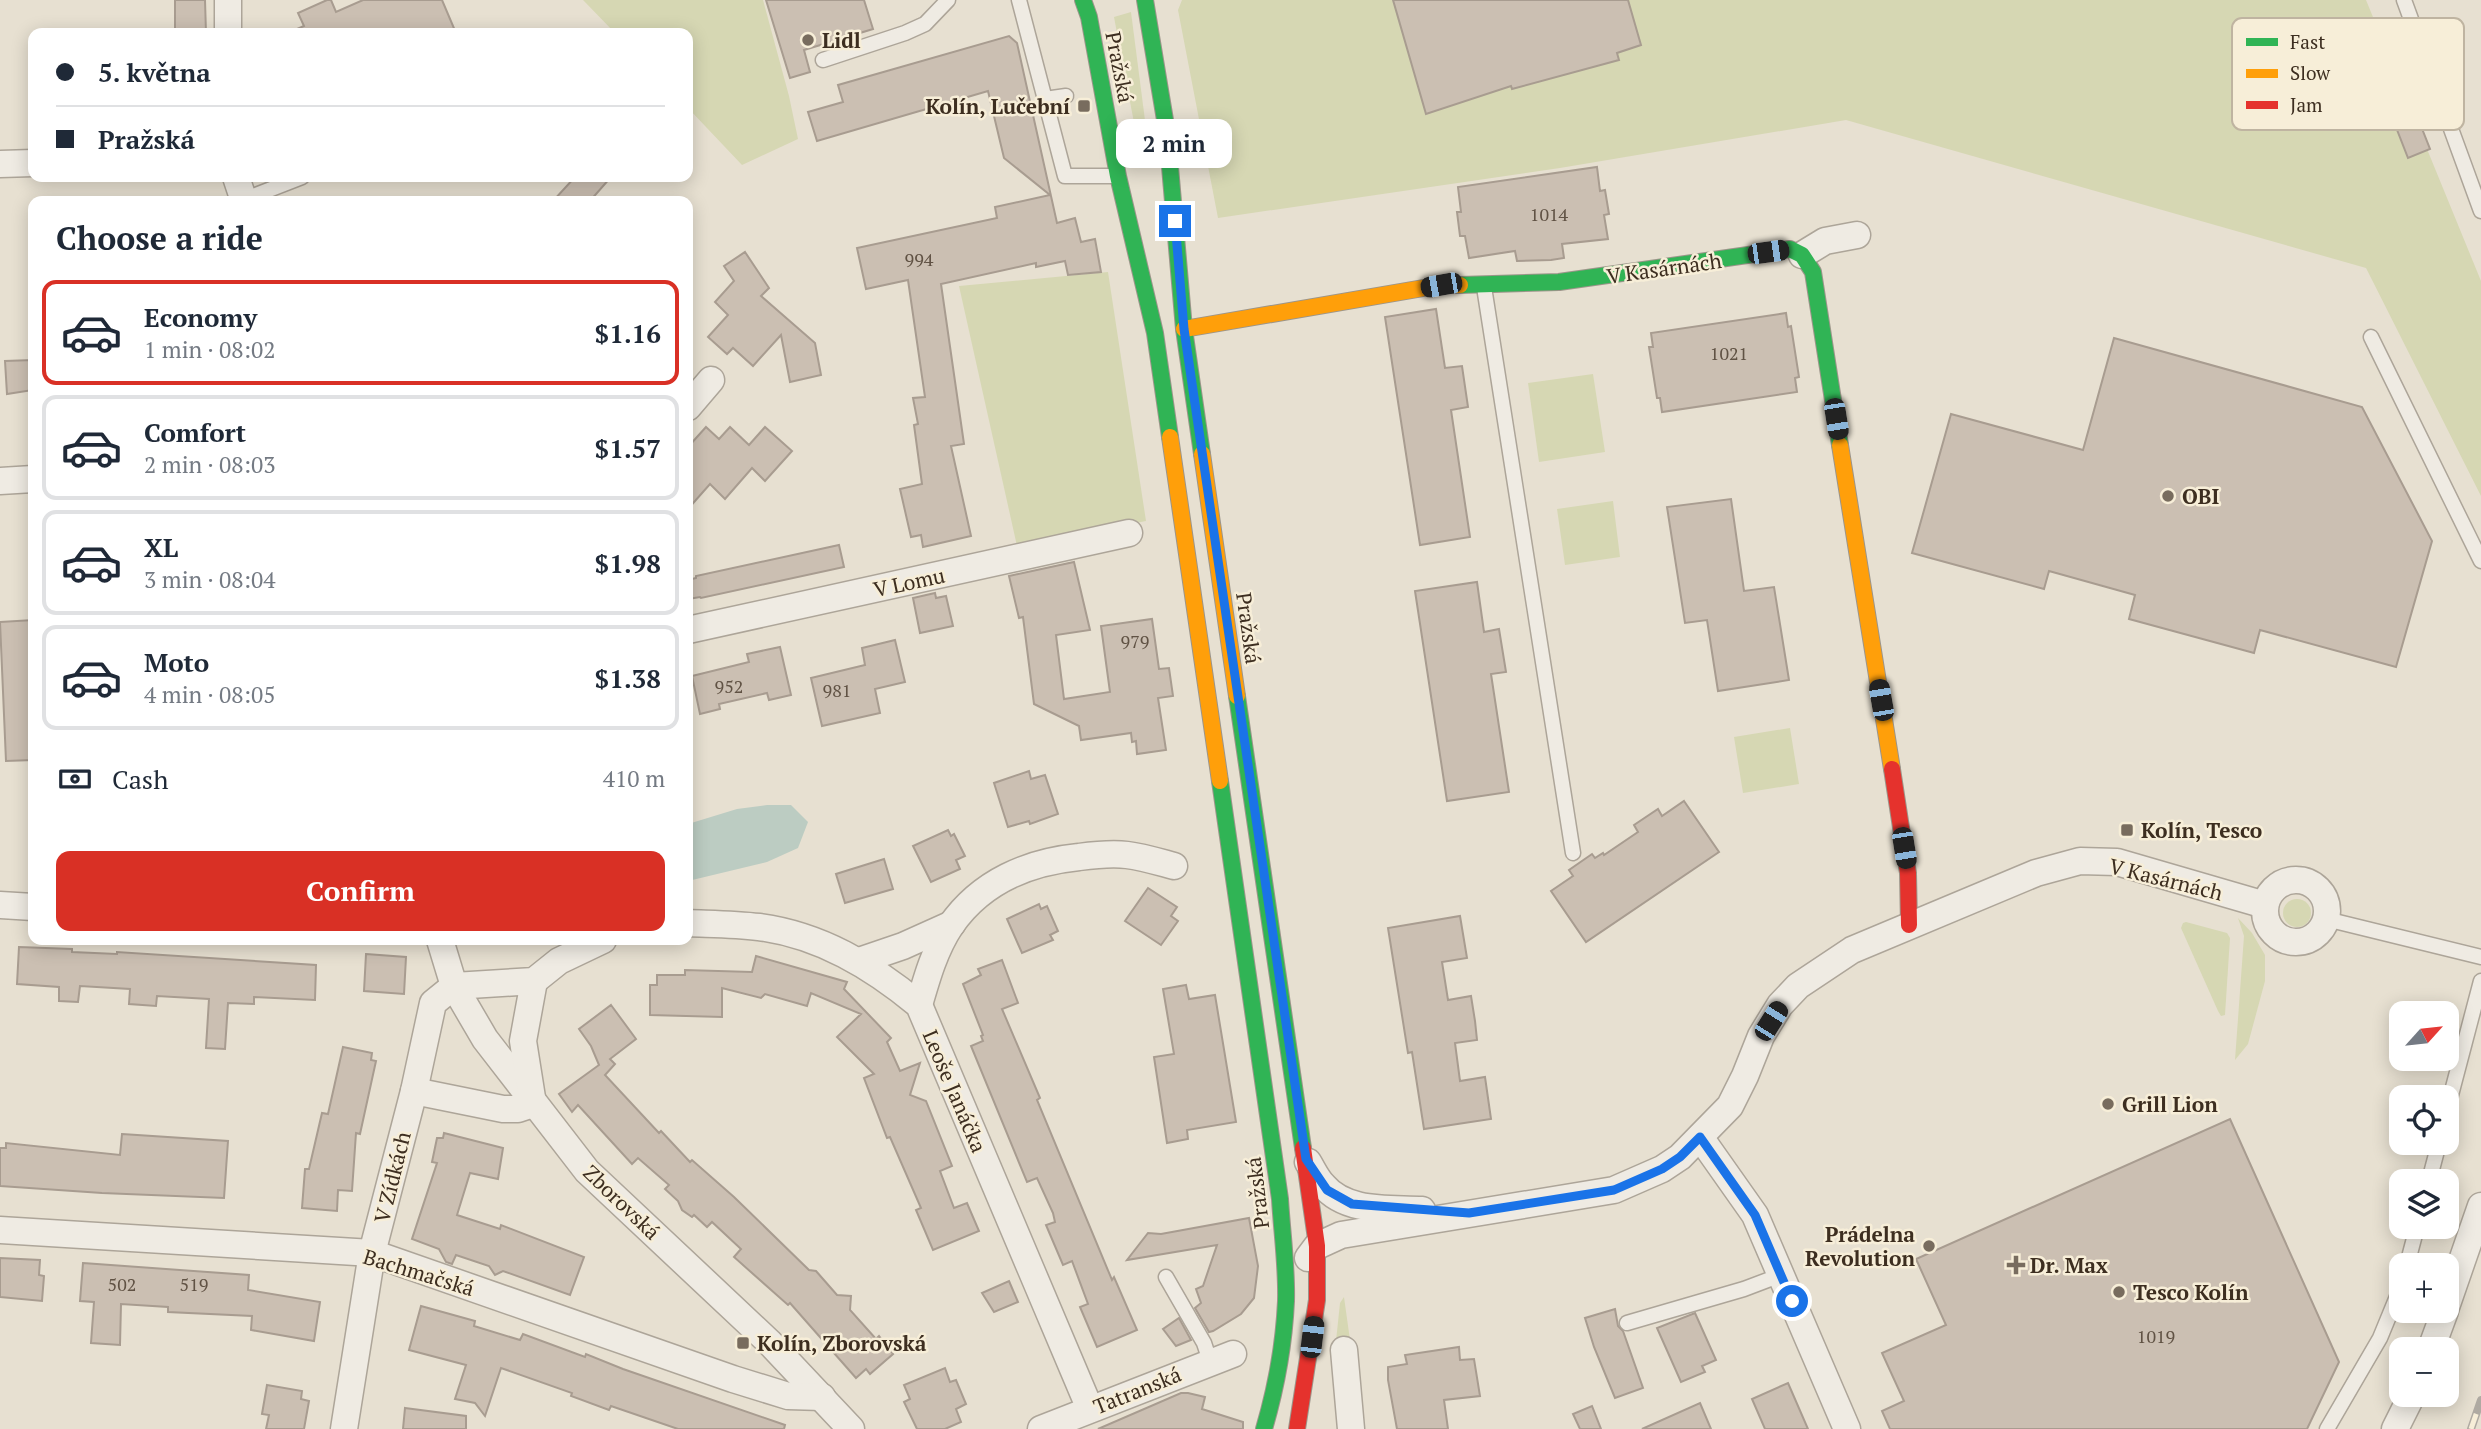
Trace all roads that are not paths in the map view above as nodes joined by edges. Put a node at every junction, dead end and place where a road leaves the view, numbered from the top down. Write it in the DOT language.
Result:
graph roads {
  1 [pos="228,0"];
  2 [pos="948,0"];
  3 [pos="1019,0"];
  4 [pos="1083,0"];
  5 [pos="1145,0"];
  6 [pos="2404,0"];
  7 [pos="2411,18"];
  8 [pos="228,28"];
  9 [pos="823,60"];
  10 [pos="1066,96"];
  11 [pos="1045,99"];
  12 [pos="2451,130"];
  13 [pos="28,163"];
  14 [pos="0,164"];
  15 [pos="1118,176"];
  16 [pos="290,182"];
  17 [pos="256,196"];
  18 [pos="2481,212"];
  19 [pos="1857,235"];
  20 [pos="1802,256"];
  21 [pos="1484,285"];
  22 [pos="1184,329"];
  23 [pos="2371,337"];
  24 [pos="711,380"];
  25 [pos="693,401"];
  26 [pos="28,480"];
  27 [pos="0,481"];
  28 [pos="1129,533"];
  29 [pos="2481,561"];
  30 [pos="693,629"];
  31 [pos="1573,853"];
  32 [pos="1174,866"];
  33 [pos="0,905"];
  34 [pos="2265,905"];
  35 [pos="28,907"];
  36 [pos="2326,919"];
  37 [pos="693,923"];
  38 [pos="952,924"];
  39 [pos="1909,925"];
  40 [pos="442,945"];
  41 [pos="593,945"];
  42 [pos="2481,957"];
  43 [pos="859,961"];
  44 [pos="534,981"];
  45 [pos="2481,981"];
  46 [pos="454,986"];
  47 [pos="919,1004"];
  48 [pos="2454,1085"];
  49 [pos="414,1091"];
  50 [pos="533,1104"];
  51 [pos="1700,1137"];
  52 [pos="1306,1159"];
  53 [pos="1280,1199"];
  54 [pos="2481,1206"];
  55 [pos="1469,1213"];
  56 [pos="0,1230"];
  57 [pos="1317,1246"];
  58 [pos="372,1253"];
  59 [pos="2459,1271"];
  60 [pos="1781,1275"];
  61 [pos="1167,1277"];
  62 [pos="1286,1288"];
  63 [pos="2389,1316"];
  64 [pos="1627,1323"];
  65 [pos="1344,1350"];
  66 [pos="1222,1357"];
  67 [pos="821,1397"];
  68 [pos="2406,1407"];
  69 [pos="1090,1409"];
  70 [pos="344,1429"];
  71 [pos="851,1429"];
  72 [pos="1041,1429"];
  73 [pos="1264,1429"];
  74 [pos="1297,1429"];
  75 [pos="1351,1429"];
  76 [pos="1847,1429"];
  77 [pos="2327,1429"];
  78 [pos="2395,1429"];
  1 -- 8 [label="street"];
  2 -- 9 [label="lane"];
  3 -- 11 [label="lane"];
  4 -- 15 [label="street, Pražská"];
  5 -- 22 [label="street, Pražská"];
  6 -- 7 [label="lane"];
  10 -- 11 [label="lane"];
  11 -- 15 [label="lane"];
  12 -- 18 [label="lane"];
  13 -- 14 [label="street"];
  15 -- 53 [label="street, Pražská"];
  16 -- 17 [label="lane"];
  19 -- 20 [label="street"];
  20 -- 21 [label="street, V Kasárnách"];
  20 -- 39 [label="street"];
  21 -- 22 [label="street, V Kasárnách"];
  21 -- 31 [label="lane"];
  22 -- 52 [label="street, Pražská"];
  23 -- 29 [label="lane"];
  24 -- 25 [label="street"];
  26 -- 27 [label="street"];
  28 -- 30 [label="street, V Lomu"];
  32 -- 38 [label="street"];
  33 -- 35 [label="street"];
  34 -- 36 [label="street"];
  34 -- 36 [label="street"];
  34 -- 39 [label="street, V Kasárnách"];
  36 -- 42 [label="lane"];
  37 -- 43 [label="street, Leoše Janáčka"];
  38 -- 43 [label="street"];
  38 -- 47 [label="street"];
  39 -- 51 [label="street, V Kasárnách"];
  40 -- 46 [label="street, Zborovská"];
  41 -- 44 [label="street"];
  43 -- 47 [label="street, Leoše Janáčka"];
  44 -- 46 [label="street"];
  44 -- 50 [label="street"];
  45 -- 48 [label="lane"];
  46 -- 49 [label="street, V Zídkách"];
  46 -- 50 [label="street, Zborovská"];
  47 -- 69 [label="street, Leoše Janáčka"];
  49 -- 50 [label="street"];
  49 -- 58 [label="street, V Zídkách"];
  50 -- 67 [label="street, Zborovská"];
  51 -- 55 [label="street, V Kasárnách"];
  51 -- 60 [label="street"];
  52 -- 55 [label="street"];
  52 -- 57 [label="street, Pražská"];
  53 -- 57 [label="street"];
  53 -- 62 [label="street, Pražská"];
  54 -- 59 [label="street"];
  55 -- 57 [label="street"];
  56 -- 58 [label="street, Bachmačská"];
  57 -- 62 [label="street"];
  57 -- 74 [label="street, Pražská"];
  58 -- 67 [label="street, Bachmačská"];
  58 -- 70 [label="street, V Zídkách"];
  60 -- 64 [label="lane"];
  60 -- 76 [label="street"];
  61 -- 66 [label="lane"];
  62 -- 73 [label="street, Pražská"];
  63 -- 77 [label="lane"];
  65 -- 75 [label="street"];
  66 -- 69 [label="street, Tatranská"];
  67 -- 71 [label="street, Zborovská"];
  68 -- 78 [label="street"];
  69 -- 72 [label="street, Tatranská"];
}
